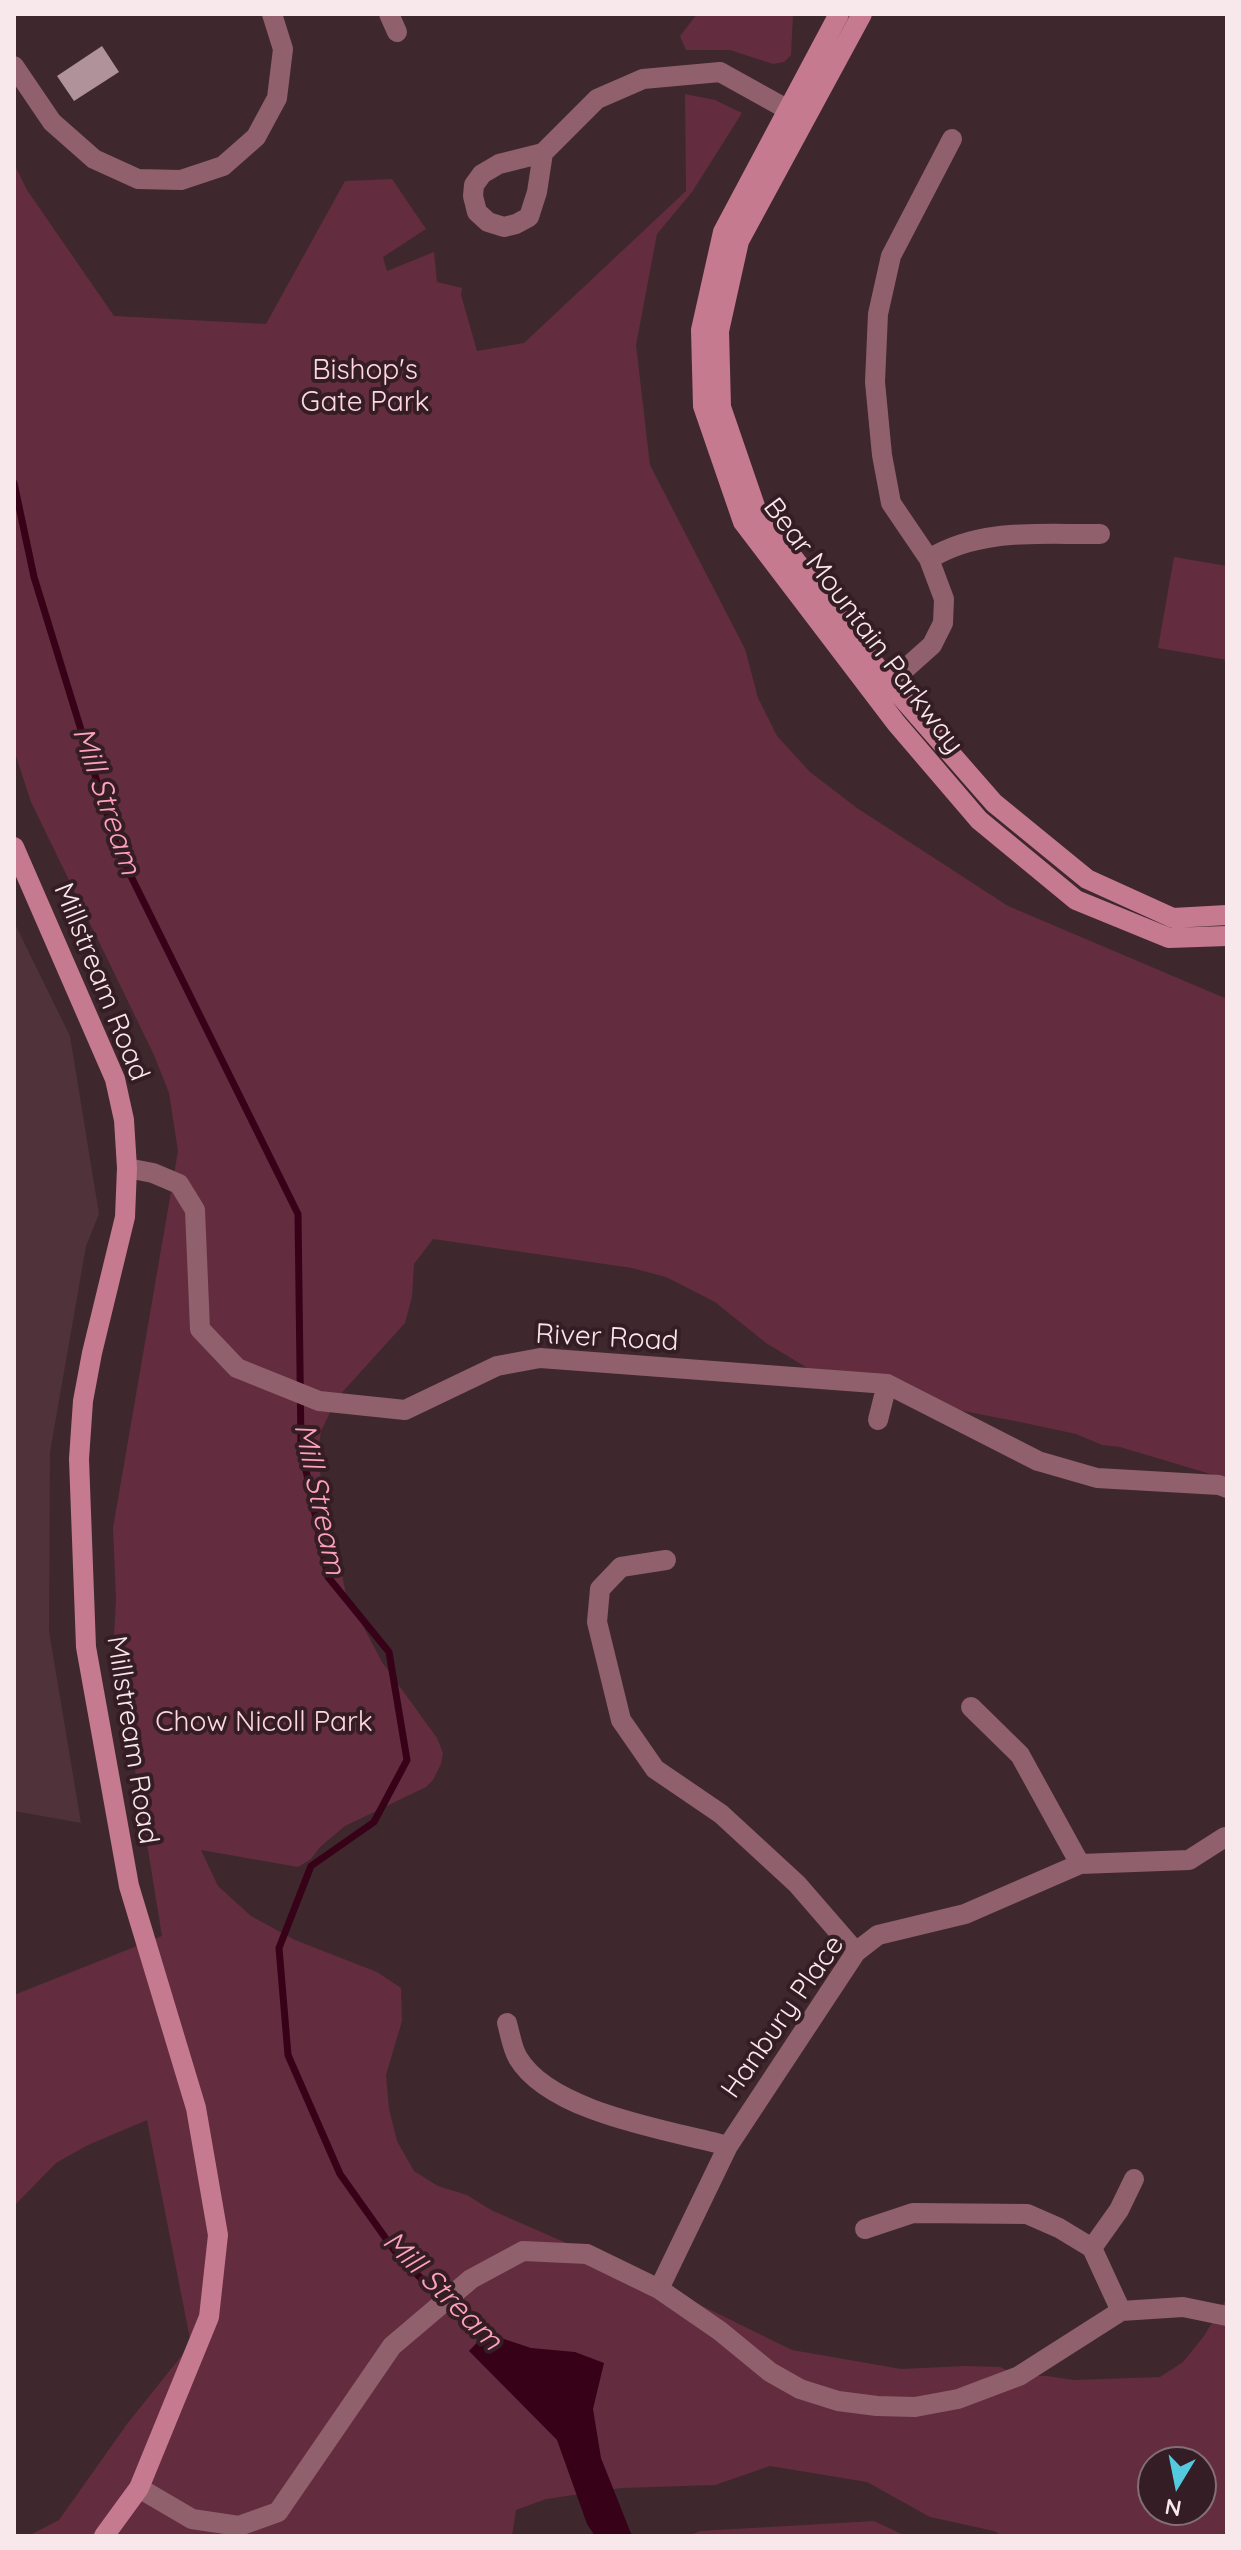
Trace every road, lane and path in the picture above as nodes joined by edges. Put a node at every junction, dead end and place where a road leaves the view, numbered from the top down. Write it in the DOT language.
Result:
graph roads {
  1 [pos="272,14"];
  2 [pos="839,14"];
  3 [pos="862,14"];
  4 [pos="14,66"];
  5 [pos="796,114"];
  6 [pos="952,139"];
  7 [pos="543,153"];
  8 [pos="1100,534"];
  9 [pos="929,559"];
  10 [pos="883,690"];
  11 [pos="14,847"];
  12 [pos="1227,915"];
  13 [pos="1227,936"];
  14 [pos="127,1168"];
  15 [pos="887,1384"];
  16 [pos="878,1420"];
  17 [pos="1227,1488"];
  18 [pos="666,1560"];
  19 [pos="971,1707"];
  20 [pos="1225,1837"];
  21 [pos="1080,1864"];
  22 [pos="856,1952"];
  23 [pos="507,2023"];
  24 [pos="728,2146"];
  25 [pos="1134,2179"];
  26 [pos="865,2229"];
  27 [pos="1092,2248"];
  28 [pos="659,2289"];
  29 [pos="1121,2311"];
  30 [pos="1227,2316"];
  31 [pos="139,2488"];
  32 [pos="104,2536"];
  1 -- 4 [label="street"];
  2 -- 5 [label="street, Bear Mountain Parkway"];
  3 -- 5 [label="street, Bear Mountain Parkway"];
  5 -- 7 [label="street"];
  5 -- 10 [label="street, Bear Mountain Parkway"];
  6 -- 9 [label="street"];
  8 -- 9 [label="street"];
  9 -- 10 [label="street"];
  10 -- 12 [label="street, Bear Mountain Parkway"];
  10 -- 13 [label="street, Bear Mountain Parkway"];
  11 -- 14 [label="street, Millstream Road"];
  14 -- 15 [label="street, River Road"];
  14 -- 31 [label="street, Millstream Road"];
  15 -- 16 [label="street"];
  15 -- 17 [label="street, River Road"];
  18 -- 22 [label="street"];
  19 -- 21 [label="street"];
  20 -- 21 [label="street, Hanbury Place"];
  21 -- 22 [label="street, Hanbury Place"];
  22 -- 24 [label="street, Hanbury Place"];
  23 -- 24 [label="street"];
  24 -- 28 [label="street, Hanbury Place"];
  25 -- 27 [label="street"];
  26 -- 27 [label="street"];
  27 -- 29 [label="street"];
  28 -- 29 [label="street"];
  28 -- 31 [label="street"];
  29 -- 30 [label="street"];
  31 -- 32 [label="street, Millstream Road"];
}
